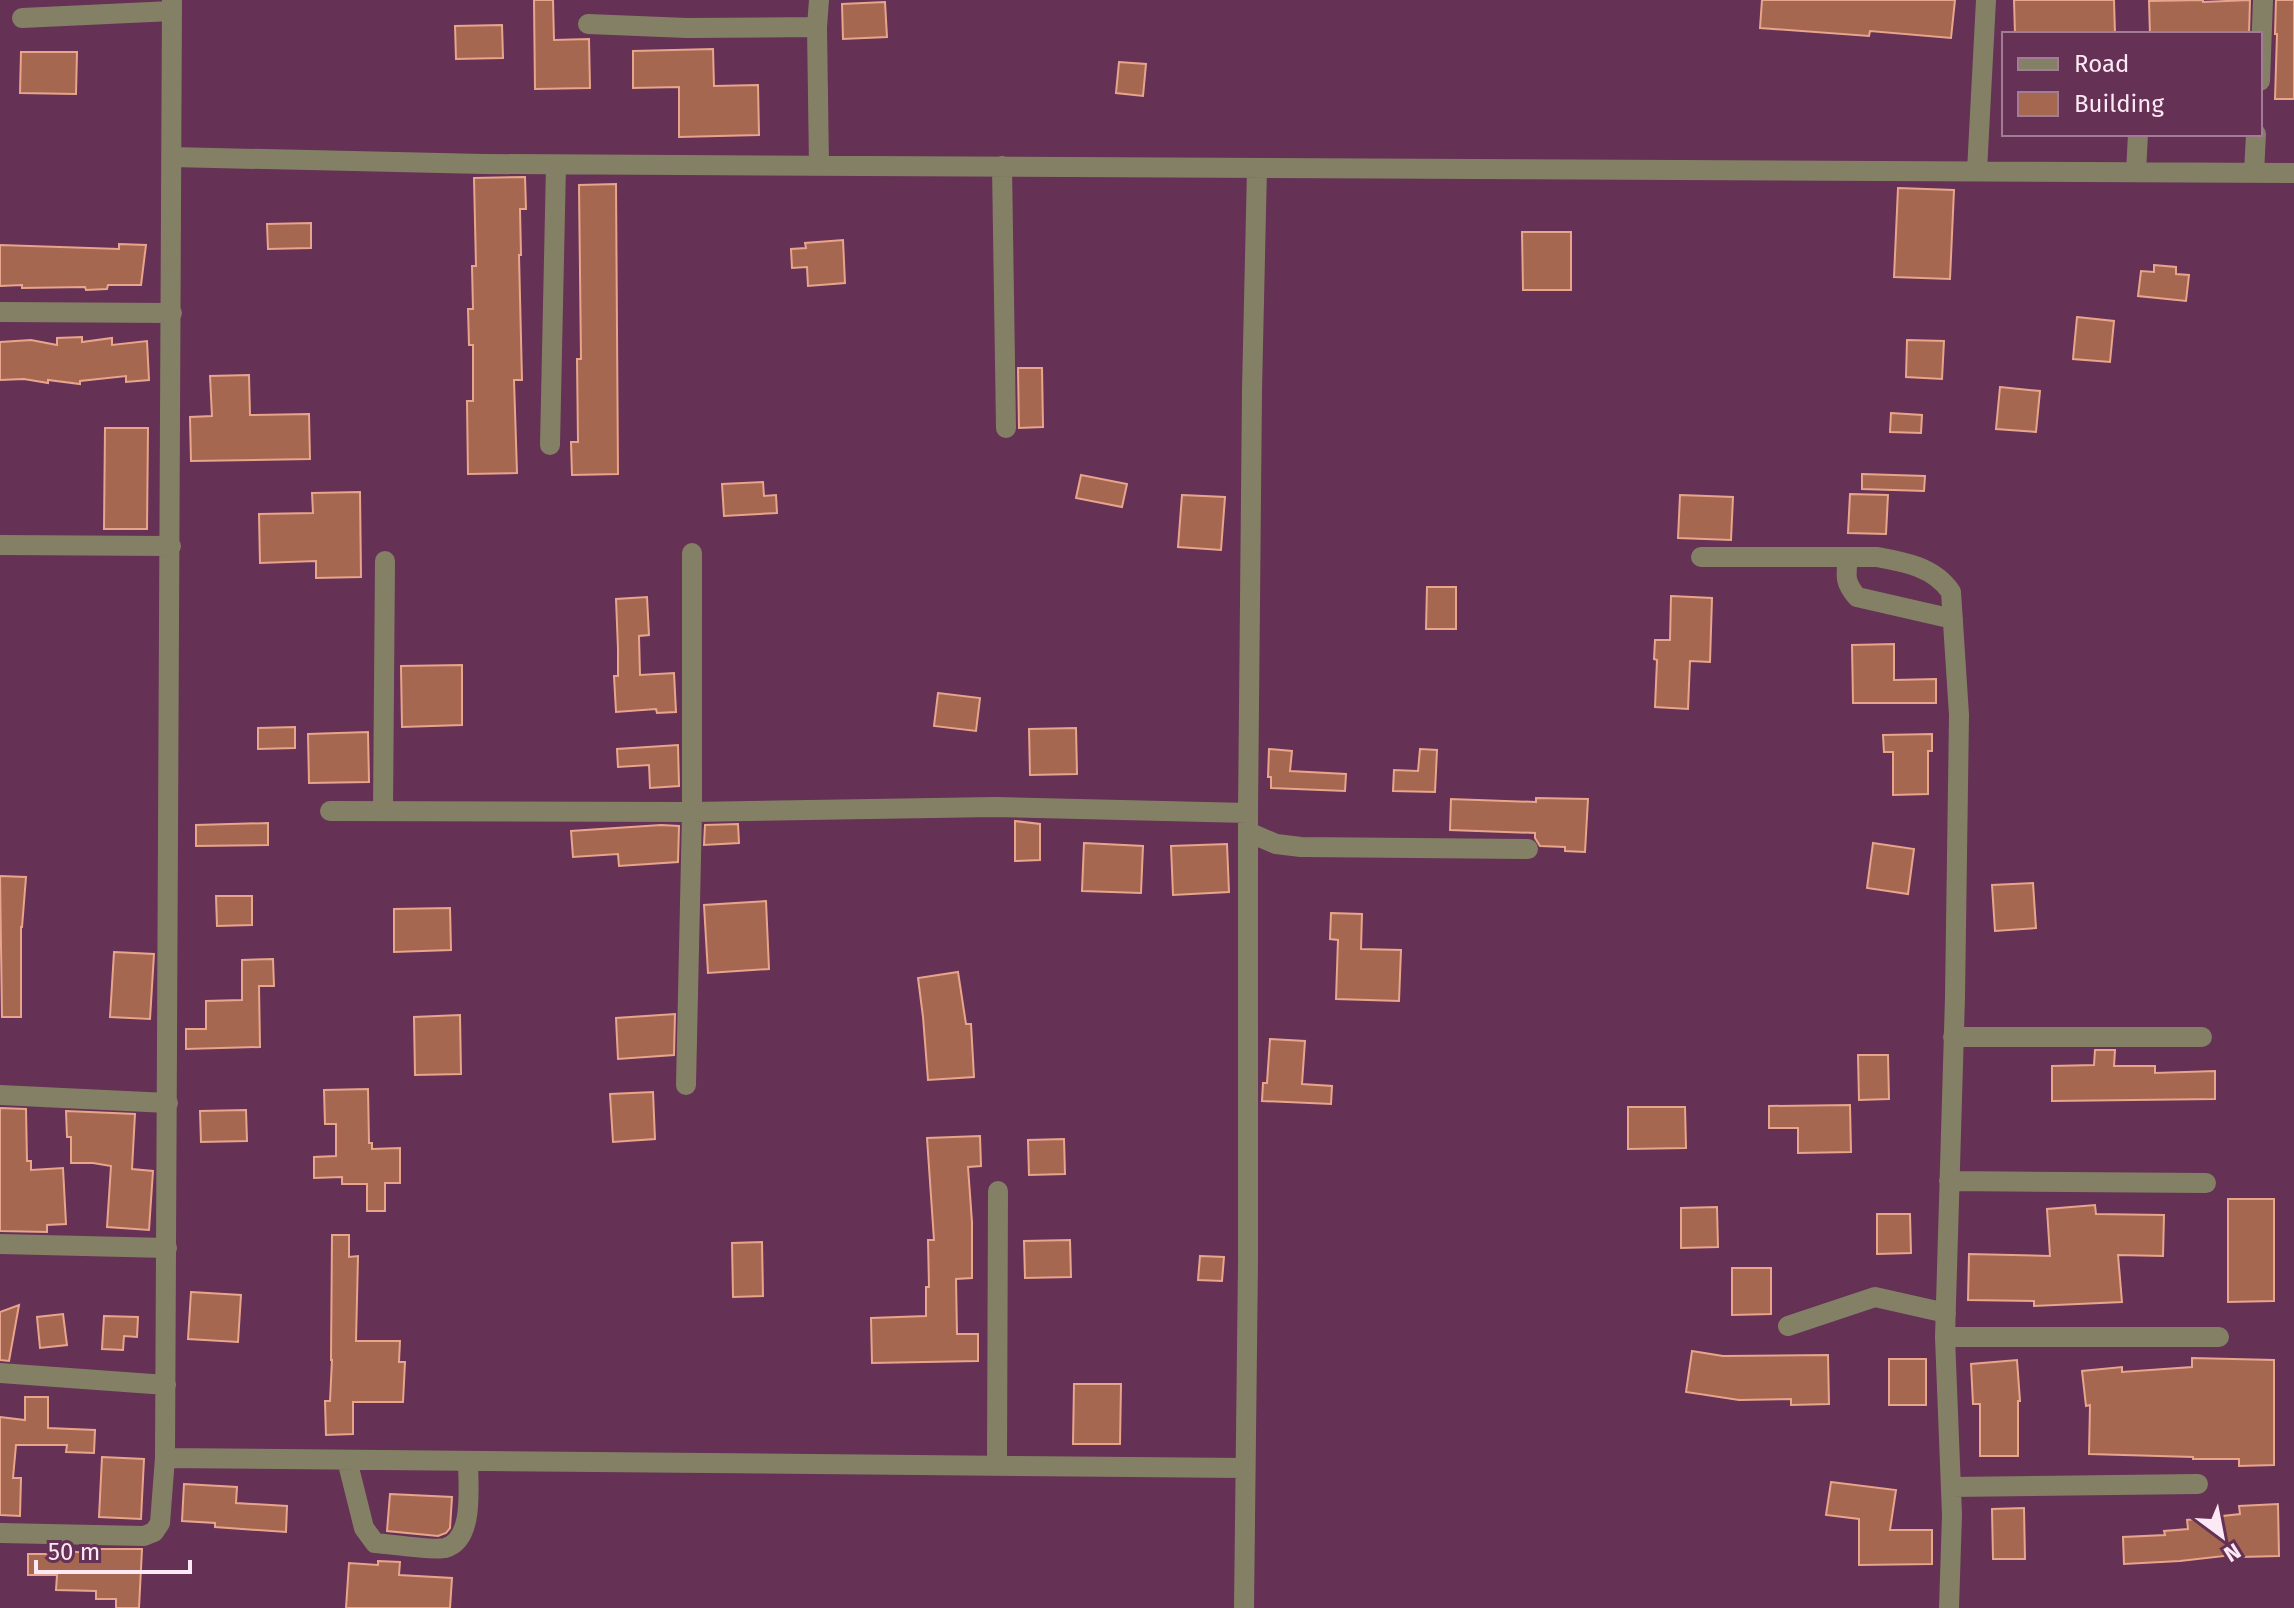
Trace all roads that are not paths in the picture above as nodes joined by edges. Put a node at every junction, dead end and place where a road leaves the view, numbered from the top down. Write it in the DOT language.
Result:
graph roads {
  1 [pos="819,0"];
  2 [pos="1986,0"];
  3 [pos="2263,0"];
  4 [pos="172,5"];
  5 [pos="22,18"];
  6 [pos="588,24"];
  7 [pos="817,27"];
  8 [pos="2262,32"];
  9 [pos="2138,136"];
  10 [pos="2256,136"];
  11 [pos="172,157"];
  12 [pos="556,165"];
  13 [pos="819,166"];
  14 [pos="1002,166"];
  15 [pos="1257,168"];
  16 [pos="1977,171"];
  17 [pos="2136,172"];
  18 [pos="2254,173"];
  19 [pos="2294,173"];
  20 [pos="0,312"];
  21 [pos="172,313"];
  22 [pos="1006,428"];
  23 [pos="550,445"];
  24 [pos="0,545"];
  25 [pos="171,546"];
  26 [pos="692,553"];
  27 [pos="1701,557"];
  28 [pos="1848,557"];
  29 [pos="385,561"];
  30 [pos="1953,619"];
  31 [pos="330,811"];
  32 [pos="383,811"];
  33 [pos="692,812"];
  34 [pos="1248,822"];
  35 [pos="1528,849"];
  36 [pos="1953,1037"];
  37 [pos="2202,1037"];
  38 [pos="686,1085"];
  39 [pos="0,1095"];
  40 [pos="168,1103"];
  41 [pos="1949,1181"];
  42 [pos="2206,1183"];
  43 [pos="998,1191"];
  44 [pos="0,1244"];
  45 [pos="167,1248"];
  46 [pos="1946,1313"];
  47 [pos="1788,1326"];
  48 [pos="1945,1337"];
  49 [pos="2219,1337"];
  50 [pos="0,1373"];
  51 [pos="166,1385"];
  52 [pos="165,1458"];
  53 [pos="347,1460"];
  54 [pos="468,1461"];
  55 [pos="997,1466"];
  56 [pos="1244,1468"];
  57 [pos="2198,1484"];
  58 [pos="1951,1487"];
  59 [pos="0,1533"];
  60 [pos="1244,1608"];
  61 [pos="1949,1608"];
  1 -- 7 [label="street"];
  2 -- 16 [label="street"];
  3 -- 8 [label="street"];
  4 -- 5 [label="street"];
  4 -- 11 [label="street"];
  6 -- 7 [label="street"];
  7 -- 13 [label="street"];
  9 -- 17 [label="street"];
  10 -- 18 [label="street"];
  11 -- 12 [label="street"];
  11 -- 21 [label="street"];
  12 -- 13 [label="street"];
  12 -- 23 [label="street"];
  13 -- 14 [label="street"];
  14 -- 15 [label="street"];
  14 -- 22 [label="street"];
  15 -- 16 [label="street"];
  15 -- 34 [label="street"];
  16 -- 17 [label="street"];
  17 -- 18 [label="street"];
  18 -- 19 [label="street"];
  20 -- 21 [label="street"];
  21 -- 25 [label="street"];
  24 -- 25 [label="street"];
  25 -- 40 [label="street"];
  26 -- 33 [label="street"];
  27 -- 28 [label="street"];
  28 -- 30 [label="street"];
  28 -- 30 [label="street"];
  29 -- 32 [label="street"];
  30 -- 36 [label="street"];
  31 -- 32 [label="street"];
  32 -- 33 [label="street"];
  33 -- 34 [label="street"];
  33 -- 38 [label="street"];
  34 -- 35 [label="street"];
  34 -- 56 [label="street"];
  36 -- 37 [label="street"];
  36 -- 41 [label="street"];
  39 -- 40 [label="street"];
  40 -- 45 [label="street"];
  41 -- 42 [label="street"];
  41 -- 46 [label="street"];
  43 -- 55 [label="street"];
  44 -- 45 [label="street"];
  45 -- 51 [label="street"];
  46 -- 47 [label="street"];
  46 -- 48 [label="street"];
  48 -- 49 [label="street"];
  48 -- 58 [label="street"];
  50 -- 51 [label="street"];
  51 -- 52 [label="street"];
  52 -- 53 [label="street"];
  52 -- 59 [label="street"];
  53 -- 54 [label="street"];
  53 -- 54 [label="street"];
  54 -- 55 [label="street"];
  55 -- 56 [label="street"];
  56 -- 60 [label="street"];
  57 -- 58 [label="street"];
  58 -- 61 [label="street"];
}
